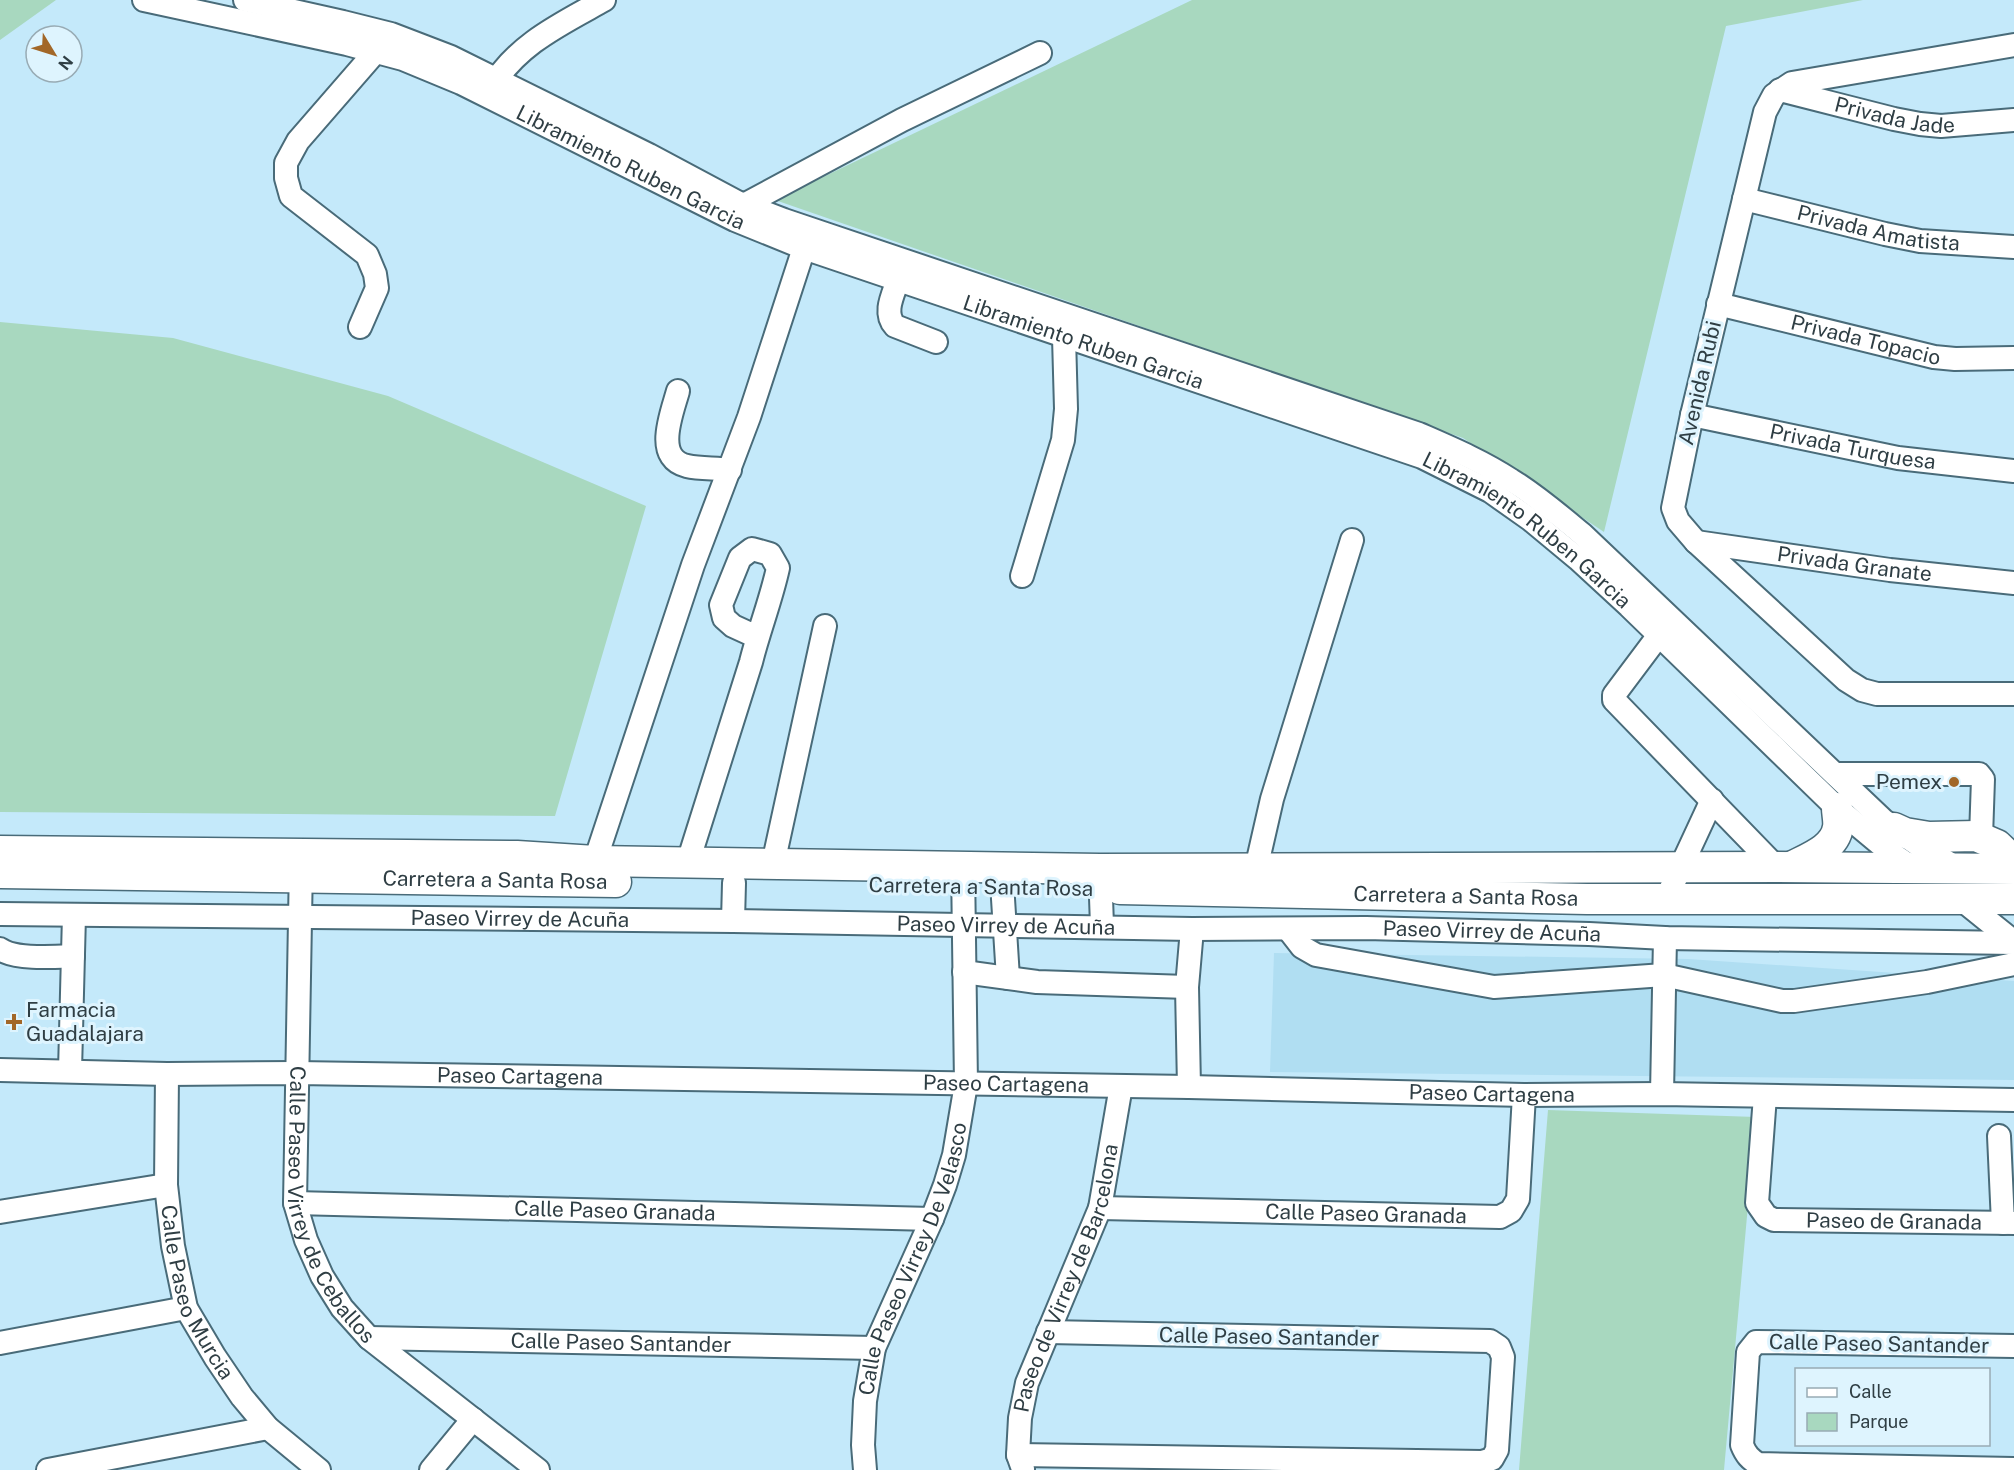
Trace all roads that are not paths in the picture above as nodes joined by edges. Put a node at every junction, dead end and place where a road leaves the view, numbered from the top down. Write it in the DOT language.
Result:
graph roads {
  1 [pos="144,0"];
  2 [pos="245,0"];
  3 [pos="604,0"];
  4 [pos="391,34"];
  5 [pos="2014,45"];
  6 [pos="375,52"];
  7 [pos="1040,53"];
  8 [pos="492,88"];
  9 [pos="1780,90"];
  10 [pos="2014,120"];
  11 [pos="1744,199"];
  12 [pos="744,204"];
  13 [pos="2014,247"];
  14 [pos="804,248"];
  15 [pos="898,280"];
  16 [pos="1718,304"];
  17 [pos="360,327"];
  18 [pos="1064,337"];
  19 [pos="936,342"];
  20 [pos="2014,358"];
  21 [pos="678,391"];
  22 [pos="1692,415"];
  23 [pos="730,470"];
  24 [pos="2014,471"];
  25 [pos="1352,540"];
  26 [pos="1696,542"];
  27 [pos="1022,576"];
  28 [pos="2014,583"];
  29 [pos="825,626"];
  30 [pos="1659,635"];
  31 [pos="757,637"];
  32 [pos="2014,694"];
  33 [pos="1835,774"];
  34 [pos="1712,800"];
  35 [pos="1837,808"];
  36 [pos="1894,828"];
  37 [pos="1981,837"];
  38 [pos="0,851"];
  39 [pos="595,861"];
  40 [pos="2014,861"];
  41 [pos="688,862"];
  42 [pos="773,864"];
  43 [pos="301,865"];
  44 [pos="1784,867"];
  45 [pos="1585,868"];
  46 [pos="1679,868"];
  47 [pos="1958,869"];
  48 [pos="2014,869"];
  49 [pos="1915,870"];
  50 [pos="0,873"];
  51 [pos="963,877"];
  52 [pos="1001,877"];
  53 [pos="1100,879"];
  54 [pos="517,880"];
  55 [pos="1253,880"];
  56 [pos="1365,881"];
  57 [pos="734,883"];
  58 [pos="1587,899"];
  59 [pos="1666,899"];
  60 [pos="1962,900"];
  61 [pos="2011,901"];
  62 [pos="0,914"];
  63 [pos="74,915"];
  64 [pos="302,916"];
  65 [pos="518,920"];
  66 [pos="733,921"];
  67 [pos="963,924"];
  68 [pos="1004,924"];
  69 [pos="1102,926"];
  70 [pos="1366,928"];
  71 [pos="1192,929"];
  72 [pos="1288,929"];
  73 [pos="1589,933"];
  74 [pos="1665,938"];
  75 [pos="2014,943"];
  76 [pos="0,949"];
  77 [pos="73,956"];
  78 [pos="2014,964"];
  79 [pos="964,972"];
  80 [pos="1664,975"];
  81 [pos="1008,978"];
  82 [pos="1187,987"];
  83 [pos="0,1070"];
  84 [pos="70,1071"];
  85 [pos="297,1073"];
  86 [pos="167,1074"];
  87 [pos="966,1084"];
  88 [pos="1121,1086"];
  89 [pos="1189,1087"];
  90 [pos="1662,1094"];
  91 [pos="1524,1095"];
  92 [pos="1765,1096"];
  93 [pos="2014,1100"];
  94 [pos="1999,1136"];
  95 [pos="166,1185"];
  96 [pos="295,1203"];
  97 [pos="1100,1208"];
  98 [pos="0,1212"];
  99 [pos="932,1219"];
  100 [pos="2008,1223"];
  101 [pos="186,1308"];
  102 [pos="1048,1332"];
  103 [pos="369,1338"];
  104 [pos="0,1343"];
  105 [pos="2014,1346"];
  106 [pos="874,1348"];
  107 [pos="472,1419"];
  108 [pos="268,1428"];
  109 [pos="1021,1462"];
  110 [pos="2014,1469"];
  111 [pos="48,1470"];
  112 [pos="319,1470"];
  113 [pos="431,1470"];
  114 [pos="538,1470"];
  115 [pos="865,1470"];
  1 -- 6 [label="street, Libramiento Ruben Garcia"];
  2 -- 4 [label="street, Libramiento Ruben Garcia"];
  3 -- 8 [label="street"];
  4 -- 6 [label="street"];
  4 -- 8 [label="street, Libramiento Ruben Garcia"];
  5 -- 9 [label="street"];
  6 -- 8 [label="street, Libramiento Ruben Garcia"];
  6 -- 17 [label="street"];
  7 -- 12 [label="street"];
  8 -- 12 [label="street, Libramiento Ruben Garcia"];
  8 -- 14 [label="street, Libramiento Ruben Garcia"];
  9 -- 10 [label="street, Privada Jade"];
  9 -- 11 [label="street, Avenida Rubi"];
  11 -- 13 [label="street, Privada Amatista"];
  11 -- 16 [label="street, Avenida Rubi"];
  12 -- 33 [label="street, Libramiento Ruben Garcia"];
  14 -- 15 [label="street, Libramiento Ruben Garcia"];
  14 -- 23 [label="street"];
  15 -- 18 [label="street, Libramiento Ruben Garcia"];
  15 -- 19 [label="street"];
  16 -- 20 [label="street, Privada Topacio"];
  16 -- 22 [label="street, Avenida Rubi"];
  18 -- 27 [label="street"];
  18 -- 30 [label="street, Libramiento Ruben Garcia"];
  21 -- 23 [label="street"];
  22 -- 24 [label="street, Privada Turquesa"];
  22 -- 26 [label="street, Avenida Rubi"];
  23 -- 39 [label="street"];
  25 -- 55 [label="street"];
  26 -- 28 [label="street, Privada Granate"];
  26 -- 32 [label="street, Avenida Rubi"];
  29 -- 42 [label="street"];
  30 -- 34 [label="street"];
  30 -- 35 [label="street, Libramiento Ruben Garcia"];
  31 -- 41 [label="street"];
  33 -- 36 [label="street, Libramiento Ruben Garcia"];
  33 -- 37 [label="street"];
  34 -- 44 [label="street"];
  34 -- 46 [label="street"];
  35 -- 44 [label="main road"];
  35 -- 49 [label="street, Libramiento Ruben Garcia"];
  36 -- 37 [label="main road"];
  36 -- 47 [label="street, Libramiento Ruben Garcia"];
  37 -- 40 [label="main road"];
  38 -- 43 [label="main road, Carretera a Santa Rosa"];
  39 -- 41 [label="main road, Carretera a Santa Rosa"];
  39 -- 43 [label="main road, Carretera a Santa Rosa"];
  41 -- 42 [label="main road, Carretera a Santa Rosa"];
  42 -- 51 [label="main road, Carretera a Santa Rosa"];
  43 -- 50 [label="main road, Carretera a Santa Rosa"];
  43 -- 54 [label="main road, Carretera a Santa Rosa"];
  43 -- 64 [label="street, Calle Paseo Virrey de Ceballos"];
  44 -- 46 [label="main road, Carretera a Santa Rosa"];
  44 -- 49 [label="main road, Carretera a Santa Rosa"];
  45 -- 46 [label="main road, Carretera a Santa Rosa"];
  45 -- 56 [label="main road, Carretera a Santa Rosa"];
  45 -- 58 [label="street"];
  46 -- 59 [label="street"];
  47 -- 48 [label="main road, Carretera a Santa Rosa"];
  47 -- 49 [label="main road, Carretera a Santa Rosa"];
  47 -- 61 [label="street, Libramiento Ruben Garcia"];
  49 -- 60 [label="street, Libramiento Ruben Garcia"];
  51 -- 52 [label="main road, Carretera a Santa Rosa"];
  51 -- 57 [label="main road, Carretera a Santa Rosa"];
  51 -- 67 [label="street, Calle Paseo Virrey De Velasco"];
  52 -- 53 [label="main road, Carretera a Santa Rosa"];
  52 -- 68 [label="street"];
  53 -- 55 [label="main road, Carretera a Santa Rosa"];
  53 -- 69 [label="street"];
  54 -- 57 [label="main road, Carretera a Santa Rosa"];
  54 -- 65 [label="street"];
  55 -- 56 [label="main road, Carretera a Santa Rosa"];
  56 -- 58 [label="main road, Carretera a Santa Rosa"];
  56 -- 70 [label="street"];
  57 -- 66 [label="street"];
  58 -- 59 [label="main road, Carretera a Santa Rosa"];
  58 -- 73 [label="street"];
  59 -- 60 [label="main road, Carretera a Santa Rosa"];
  60 -- 61 [label="main road, Carretera a Santa Rosa"];
  60 -- 75 [label="street, Libramiento Ruben Garcia"];
  62 -- 63 [label="street, Paseo Virrey de Acuña"];
  63 -- 64 [label="street, Paseo Virrey de Acuña"];
  63 -- 77 [label="street"];
  64 -- 65 [label="street, Paseo Virrey de Acuña"];
  64 -- 85 [label="street, Calle Paseo Virrey de Ceballos"];
  65 -- 66 [label="street, Paseo Virrey de Acuña"];
  66 -- 67 [label="street, Paseo Virrey de Acuña"];
  67 -- 68 [label="street, Paseo Virrey de Acuña"];
  67 -- 79 [label="street, Calle Paseo Virrey De Velasco"];
  68 -- 69 [label="street, Paseo Virrey de Acuña"];
  68 -- 81 [label="street"];
  69 -- 71 [label="street, Paseo Virrey de Acuña"];
  70 -- 72 [label="street, Paseo Virrey de Acuña"];
  70 -- 73 [label="street, Paseo Virrey de Acuña"];
  71 -- 72 [label="street, Paseo Virrey de Acuña"];
  71 -- 82 [label="street"];
  72 -- 80 [label="street"];
  73 -- 74 [label="street, Paseo Virrey de Acuña"];
  74 -- 75 [label="street, Paseo Virrey de Acuña"];
  74 -- 80 [label="street"];
  76 -- 77 [label="street"];
  77 -- 84 [label="street"];
  78 -- 80 [label="street"];
  79 -- 81 [label="street"];
  79 -- 87 [label="street, Calle Paseo Virrey De Velasco"];
  80 -- 90 [label="street"];
  81 -- 82 [label="street"];
  82 -- 89 [label="street"];
  83 -- 84 [label="street, Paseo Cartagena"];
  84 -- 86 [label="street, Paseo Cartagena"];
  85 -- 86 [label="street, Paseo Cartagena"];
  85 -- 87 [label="street, Paseo Cartagena"];
  85 -- 96 [label="street, Calle Paseo Virrey de Ceballos"];
  86 -- 95 [label="street, Calle Paseo Murcia"];
  87 -- 88 [label="street, Paseo Cartagena"];
  87 -- 99 [label="street, Calle Paseo Virrey De Velasco"];
  88 -- 89 [label="street, Paseo Cartagena"];
  88 -- 97 [label="street, Paseo de Virrey de Barcelona"];
  89 -- 91 [label="street, Paseo Cartagena"];
  90 -- 91 [label="street, Paseo Cartagena"];
  90 -- 92 [label="street, Paseo Cartagena"];
  91 -- 97 [label="street, Calle Paseo Granada"];
  92 -- 93 [label="street, Paseo Cartagena"];
  92 -- 100 [label="street, Paseo de Granada"];
  94 -- 100 [label="street"];
  95 -- 98 [label="street"];
  95 -- 101 [label="street, Calle Paseo Murcia"];
  96 -- 99 [label="street, Calle Paseo Granada"];
  96 -- 103 [label="street, Calle Paseo Virrey de Ceballos"];
  97 -- 102 [label="street, Paseo de Virrey de Barcelona"];
  99 -- 106 [label="street, Calle Paseo Virrey De Velasco"];
  101 -- 104 [label="street"];
  101 -- 108 [label="street, Calle Paseo Murcia"];
  102 -- 109 [label="street, Paseo de Virrey de Barcelona"];
  102 -- 109 [label="street, Calle Paseo Santander"];
  103 -- 106 [label="street, Calle Paseo Santander"];
  103 -- 107 [label="street, Calle Paseo Virrey de Ceballos"];
  105 -- 110 [label="street, Calle Paseo Santander"];
  106 -- 115 [label="street, Calle Paseo Virrey De Velasco"];
  107 -- 113 [label="street"];
  107 -- 114 [label="street, Calle Paseo Virrey de Ceballos"];
  108 -- 111 [label="street"];
  108 -- 112 [label="street, Calle Paseo Murcia"];
}
